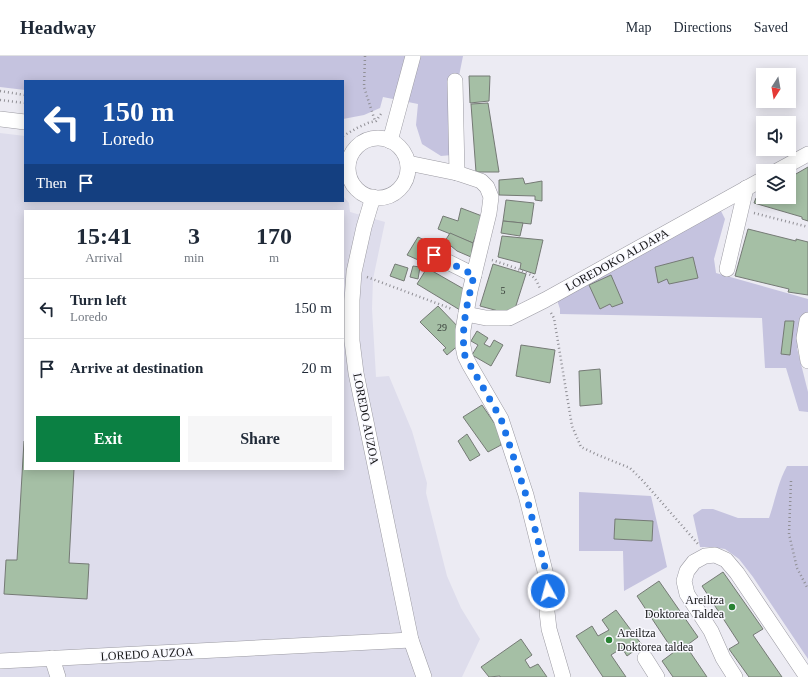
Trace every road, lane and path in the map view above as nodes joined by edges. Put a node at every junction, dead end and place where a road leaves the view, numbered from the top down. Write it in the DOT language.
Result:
graph roads {
  1 [pos="365,56"];
  2 [pos="413,56"];
  3 [pos="455,81"];
  4 [pos="0,91"];
  5 [pos="24,95"];
  6 [pos="0,100"];
  7 [pos="24,103"];
  8 [pos="383,111"];
  9 [pos="0,118"];
  10 [pos="376,121"];
  11 [pos="24,122"];
  12 [pos="344,135"];
  13 [pos="390,140"];
  14 [pos="808,154"];
  15 [pos="408,163"];
  16 [pos="790,164"];
  17 [pos="346,165"];
  18 [pos="457,173"];
  19 [pos="756,183"];
  20 [pos="746,188"];
  21 [pos="373,197"];
  22 [pos="749,212"];
  23 [pos="808,227"];
  24 [pos="434,255"];
  25 [pos="478,256"];
  26 [pos="727,269"];
  27 [pos="354,272"];
  28 [pos="474,275"];
  29 [pos="545,300"];
  30 [pos="466,314"];
  31 [pos="808,320"];
  32 [pos="808,361"];
  33 [pos="791,482"];
  34 [pos="700,547"];
  35 [pos="808,589"];
  36 [pos="410,640"];
  37 [pos="52,658"];
  38 [pos="645,658"];
  39 [pos="0,661"];
  40 [pos="58,677"];
  41 [pos="424,677"];
  42 [pos="563,677"];
  43 [pos="658,677"];
  44 [pos="735,677"];
  45 [pos="808,677"];
  1 -- 10 [label="path"];
  2 -- 13 [label="street"];
  3 -- 18 [label="street"];
  4 -- 5 [label="path"];
  6 -- 7 [label="path"];
  8 -- 10 [label="path"];
  9 -- 11 [label="street"];
  10 -- 12 [label="path"];
  13 -- 15 [label="street"];
  13 -- 17 [label="street"];
  14 -- 16 [label="street"];
  15 -- 18 [label="street"];
  15 -- 21 [label="street"];
  17 -- 21 [label="street"];
  18 -- 25 [label="street"];
  19 -- 20 [label="street, LOREDOKO ALDAPA"];
  20 -- 26 [label="street"];
  20 -- 29 [label="street, LOREDOKO ALDAPA"];
  21 -- 27 [label="street, LOREDO AUZOA"];
  22 -- 23 [label="path"];
  24 -- 28 [label="street"];
  25 -- 28 [label="street"];
  25 -- 29 [label="path"];
  27 -- 30 [label="path"];
  27 -- 36 [label="street, LOREDO AUZOA"];
  28 -- 30 [label="street"];
  29 -- 30 [label="street, LOREDOKO ALDAPA"];
  29 -- 34 [label="path"];
  30 -- 42 [label="street"];
  31 -- 32 [label="street"];
  33 -- 35 [label="path"];
  36 -- 37 [label="street, LOREDO AUZOA"];
  36 -- 41 [label="street, LOREDO AUZOA"];
  37 -- 39 [label="street, LOREDO AUZOA"];
  37 -- 40 [label="street"];
  38 -- 43 [label="street"];
  44 -- 45 [label="street"];
}
